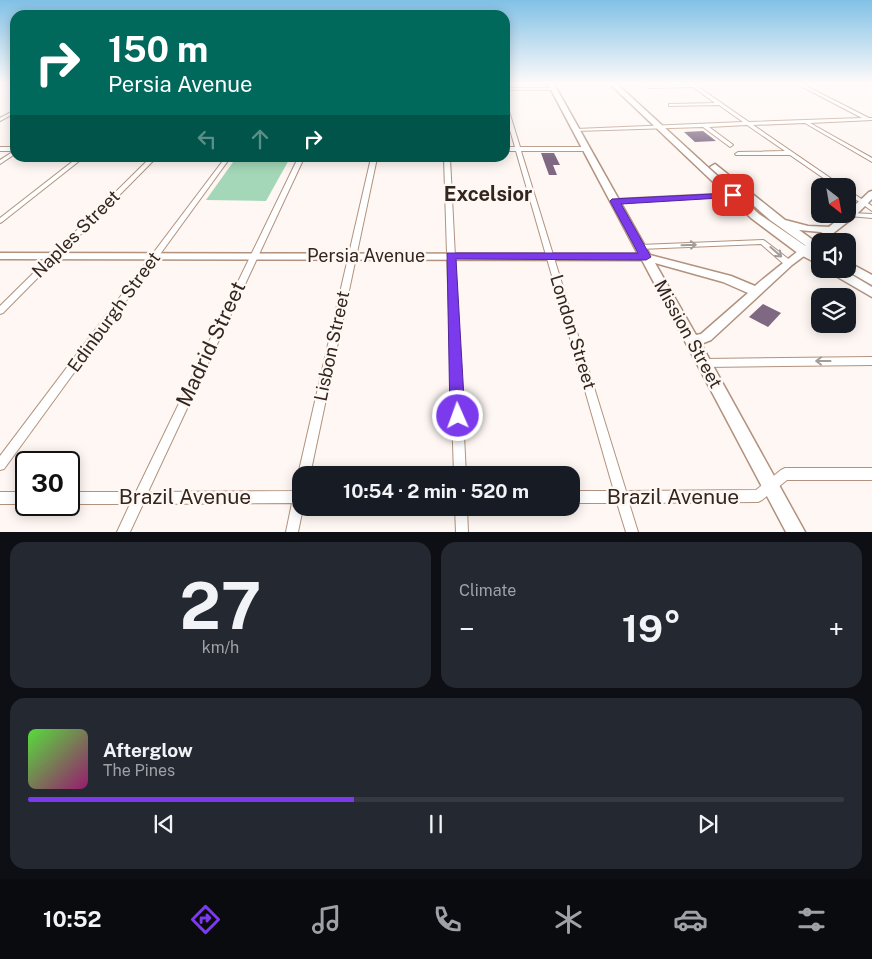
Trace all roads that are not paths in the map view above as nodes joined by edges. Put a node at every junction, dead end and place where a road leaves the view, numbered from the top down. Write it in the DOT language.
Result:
graph roads {
  1 [pos="564,109"];
  2 [pos="643,109"];
  3 [pos="647,109"];
  4 [pos="727,109"];
  5 [pos="849,109"];
  6 [pos="871,120"];
  7 [pos="510,122"];
  8 [pos="805,122"];
  9 [pos="748,124"];
  10 [pos="704,125"];
  11 [pos="664,126"];
  12 [pos="576,130"];
  13 [pos="730,145"];
  14 [pos="510,149"];
  15 [pos="518,149"];
  16 [pos="586,149"];
  17 [pos="790,152"];
  18 [pos="10,154"];
  19 [pos="738,154"];
  20 [pos="872,160"];
  21 [pos="0,162"];
  22 [pos="75,162"];
  23 [pos="148,162"];
  24 [pos="224,162"];
  25 [pos="299,162"];
  26 [pos="373,162"];
  27 [pos="447,162"];
  28 [pos="828,178"];
  29 [pos="872,194"];
  30 [pos="733,195"];
  31 [pos="856,198"];
  32 [pos="615,201"];
  33 [pos="863,203"];
  34 [pos="872,209"];
  35 [pos="856,210"];
  36 [pos="856,215"];
  37 [pos="872,216"];
  38 [pos="774,218"];
  39 [pos="0,221"];
  40 [pos="840,223"];
  41 [pos="831,230"];
  42 [pos="828,233"];
  43 [pos="811,249"];
  44 [pos="643,252"];
  45 [pos="0,256"];
  46 [pos="55,256"];
  47 [pos="155,256"];
  48 [pos="253,256"];
  49 [pos="352,256"];
  50 [pos="451,256"];
  51 [pos="550,256"];
  52 [pos="788,263"];
  53 [pos="856,271"];
  54 [pos="848,278"];
  55 [pos="872,282"];
  56 [pos="757,292"];
  57 [pos="872,293"];
  58 [pos="0,311"];
  59 [pos="692,342"];
  60 [pos="872,361"];
  61 [pos="704,363"];
  62 [pos="0,466"];
  63 [pos="306,466"];
  64 [pos="460,466"];
  65 [pos="872,474"];
  66 [pos="771,485"];
  67 [pos="292,494"];
  68 [pos="580,497"];
  69 [pos="622,497"];
  70 [pos="0,498"];
  71 [pos="15,498"];
  72 [pos="80,498"];
  73 [pos="139,498"];
  74 [pos="296,516"];
  75 [pos="462,516"];
  76 [pos="122,532"];
  77 [pos="292,532"];
  78 [pos="462,532"];
  79 [pos="632,532"];
  80 [pos="796,532"];
  1 -- 12 [label="main road, Mission Street"];
  2 -- 11 [label="main road"];
  3 -- 11 [label="main road"];
  4 -- 9 [label="street"];
  5 -- 6 [label="street"];
  6 -- 8 [label="street"];
  7 -- 15 [label="street, London Street"];
  8 -- 9 [label="street"];
  8 -- 20 [label="street"];
  9 -- 10 [label="street"];
  9 -- 17 [label="street"];
  10 -- 11 [label="street"];
  10 -- 13 [label="street"];
  11 -- 12 [label="street"];
  11 -- 30 [label="main road"];
  11 -- 38 [label="main road"];
  12 -- 16 [label="main road, Mission Street"];
  14 -- 15 [label="street"];
  15 -- 16 [label="street"];
  15 -- 51 [label="street, London Street"];
  16 -- 32 [label="main road, Mission Street"];
  17 -- 19 [label="street"];
  17 -- 28 [label="street"];
  18 -- 21 [label="street"];
  22 -- 39 [label="street"];
  23 -- 46 [label="street, Naples Street"];
  24 -- 47 [label="street, Edinburgh Street"];
  25 -- 48 [label="street, Madrid Street"];
  26 -- 49 [label="street, Lisbon Street"];
  27 -- 50 [label="street"];
  29 -- 33 [label="main road"];
  30 -- 32 [label="street"];
  30 -- 43 [label="main road"];
  31 -- 33 [label="street"];
  32 -- 44 [label="main road, Mission Street"];
  33 -- 34 [label="street"];
  33 -- 35 [label="main road"];
  36 -- 37 [label="street"];
  38 -- 41 [label="main road"];
  38 -- 43 [label="main road"];
  40 -- 41 [label="main road"];
  41 -- 42 [label="main road"];
  43 -- 52 [label="main road"];
  44 -- 51 [label="main road, Persia Avenue"];
  44 -- 52 [label="street, one-way"];
  44 -- 56 [label="main road, Persia Avenue"];
  44 -- 59 [label="main road, Mission Street"];
  45 -- 46 [label="main road, Persia Avenue"];
  46 -- 47 [label="main road, Persia Avenue"];
  46 -- 58 [label="street, Naples Street"];
  47 -- 48 [label="main road, Persia Avenue"];
  47 -- 62 [label="street, Edinburgh Street"];
  48 -- 49 [label="main road, Persia Avenue"];
  48 -- 73 [label="street, Madrid Street"];
  49 -- 50 [label="main road, Persia Avenue"];
  49 -- 63 [label="street, Lisbon Street"];
  50 -- 51 [label="main road, Persia Avenue"];
  50 -- 64 [label="street"];
  51 -- 69 [label="street, London Street"];
  52 -- 56 [label="main road"];
  53 -- 55 [label="main road"];
  54 -- 57 [label="main road"];
  56 -- 59 [label="main road"];
  59 -- 61 [label="main road, Mission Street"];
  60 -- 61 [label="street, one-way"];
  61 -- 66 [label="main road, Mission Street"];
  65 -- 66 [label="street, Brazil Avenue"];
  66 -- 69 [label="street, Brazil Avenue"];
  66 -- 80 [label="main road, Mission Street"];
  67 -- 73 [label="street, Brazil Avenue"];
  68 -- 69 [label="street, Brazil Avenue"];
  69 -- 79 [label="street, London Street"];
  70 -- 71 [label="street"];
  72 -- 73 [label="street, Brazil Avenue"];
  73 -- 76 [label="street, Madrid Street"];
  74 -- 77 [label="street"];
  75 -- 78 [label="street"];
}
